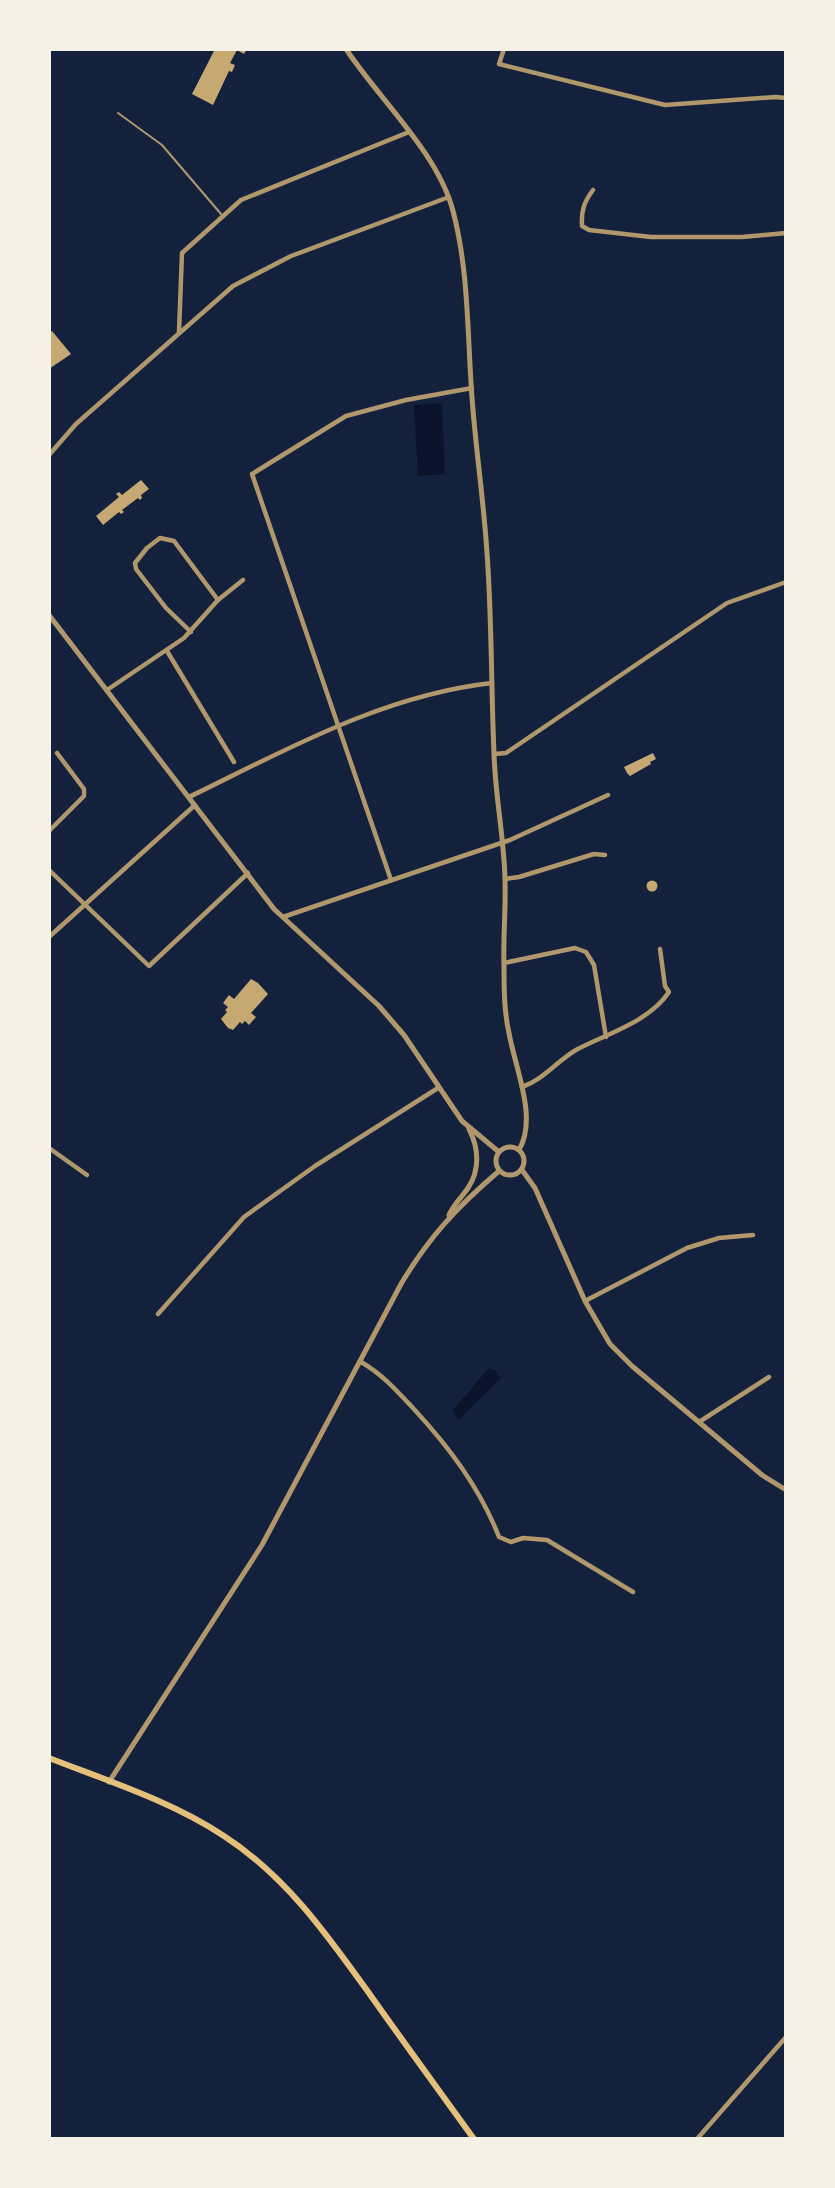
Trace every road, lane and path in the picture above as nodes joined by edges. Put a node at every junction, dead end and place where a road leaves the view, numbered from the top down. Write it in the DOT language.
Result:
graph roads {
  1 [pos="346,49"];
  2 [pos="504,49"];
  3 [pos="786,99"];
  4 [pos="118,113"];
  5 [pos="409,132"];
  6 [pos="593,190"];
  7 [pos="449,197"];
  8 [pos="222,215"];
  9 [pos="786,233"];
  10 [pos="179,332"];
  11 [pos="472,388"];
  12 [pos="49,455"];
  13 [pos="243,580"];
  14 [pos="786,582"];
  15 [pos="218,600"];
  16 [pos="49,615"];
  17 [pos="191,632"];
  18 [pos="167,651"];
  19 [pos="493,683"];
  20 [pos="107,690"];
  21 [pos="339,724"];
  22 [pos="57,753"];
  23 [pos="494,754"];
  24 [pos="234,762"];
  25 [pos="608,795"];
  26 [pos="189,797"];
  27 [pos="195,805"];
  28 [pos="49,831"];
  29 [pos="501,844"];
  30 [pos="605,855"];
  31 [pos="49,870"];
  32 [pos="248,873"];
  33 [pos="505,879"];
  34 [pos="391,880"];
  35 [pos="84,905"];
  36 [pos="283,917"];
  37 [pos="49,937"];
  38 [pos="660,949"];
  39 [pos="504,963"];
  40 [pos="606,1037"];
  41 [pos="438,1087"];
  42 [pos="522,1087"];
  43 [pos="467,1126"];
  44 [pos="49,1148"];
  45 [pos="519,1150"];
  46 [pos="499,1152"];
  47 [pos="522,1170"];
  48 [pos="499,1171"];
  49 [pos="87,1175"];
  50 [pos="447,1220"];
  51 [pos="753,1235"];
  52 [pos="585,1301"];
  53 [pos="158,1314"];
  54 [pos="361,1362"];
  55 [pos="769,1377"];
  56 [pos="699,1422"];
  57 [pos="786,1490"];
  58 [pos="633,1592"];
  59 [pos="49,1758"];
  60 [pos="109,1782"];
  61 [pos="786,2037"];
  62 [pos="474,2139"];
  63 [pos="697,2139"];
  1 -- 5 [label="street"];
  2 -- 3 [label="street"];
  4 -- 8 [label="lane"];
  5 -- 7 [label="street"];
  5 -- 8 [label="street"];
  6 -- 9 [label="street"];
  7 -- 10 [label="street"];
  7 -- 11 [label="street"];
  8 -- 10 [label="street"];
  10 -- 12 [label="street"];
  11 -- 19 [label="street"];
  11 -- 21 [label="street"];
  13 -- 15 [label="street"];
  14 -- 23 [label="street"];
  15 -- 17 [label="street"];
  15 -- 17 [label="street"];
  16 -- 20 [label="street"];
  17 -- 18 [label="street"];
  18 -- 20 [label="street"];
  18 -- 24 [label="street"];
  19 -- 21 [label="street"];
  19 -- 23 [label="street"];
  20 -- 26 [label="street"];
  21 -- 26 [label="street"];
  21 -- 34 [label="street"];
  22 -- 28 [label="street"];
  23 -- 29 [label="street"];
  25 -- 29 [label="street"];
  26 -- 27 [label="street"];
  27 -- 32 [label="street"];
  27 -- 35 [label="street"];
  29 -- 33 [label="street"];
  29 -- 34 [label="street"];
  30 -- 33 [label="street"];
  31 -- 35 [label="street"];
  32 -- 35 [label="street"];
  32 -- 36 [label="street"];
  33 -- 39 [label="street"];
  34 -- 36 [label="street"];
  35 -- 37 [label="street"];
  36 -- 41 [label="street"];
  38 -- 40 [label="street"];
  39 -- 40 [label="street"];
  39 -- 42 [label="street"];
  40 -- 42 [label="street"];
  41 -- 43 [label="street"];
  41 -- 53 [label="street"];
  42 -- 45 [label="street"];
  43 -- 46 [label="street"];
  43 -- 50 [label="street"];
  44 -- 49 [label="street"];
  45 -- 46 [label="street"];
  45 -- 47 [label="street"];
  46 -- 48 [label="street"];
  47 -- 48 [label="street"];
  47 -- 52 [label="street"];
  48 -- 50 [label="street"];
  50 -- 54 [label="street"];
  51 -- 52 [label="street"];
  52 -- 56 [label="street"];
  54 -- 58 [label="street"];
  54 -- 60 [label="street"];
  55 -- 56 [label="street"];
  56 -- 57 [label="street"];
  59 -- 60 [label="main road"];
  60 -- 62 [label="main road"];
  61 -- 63 [label="street"];
}
